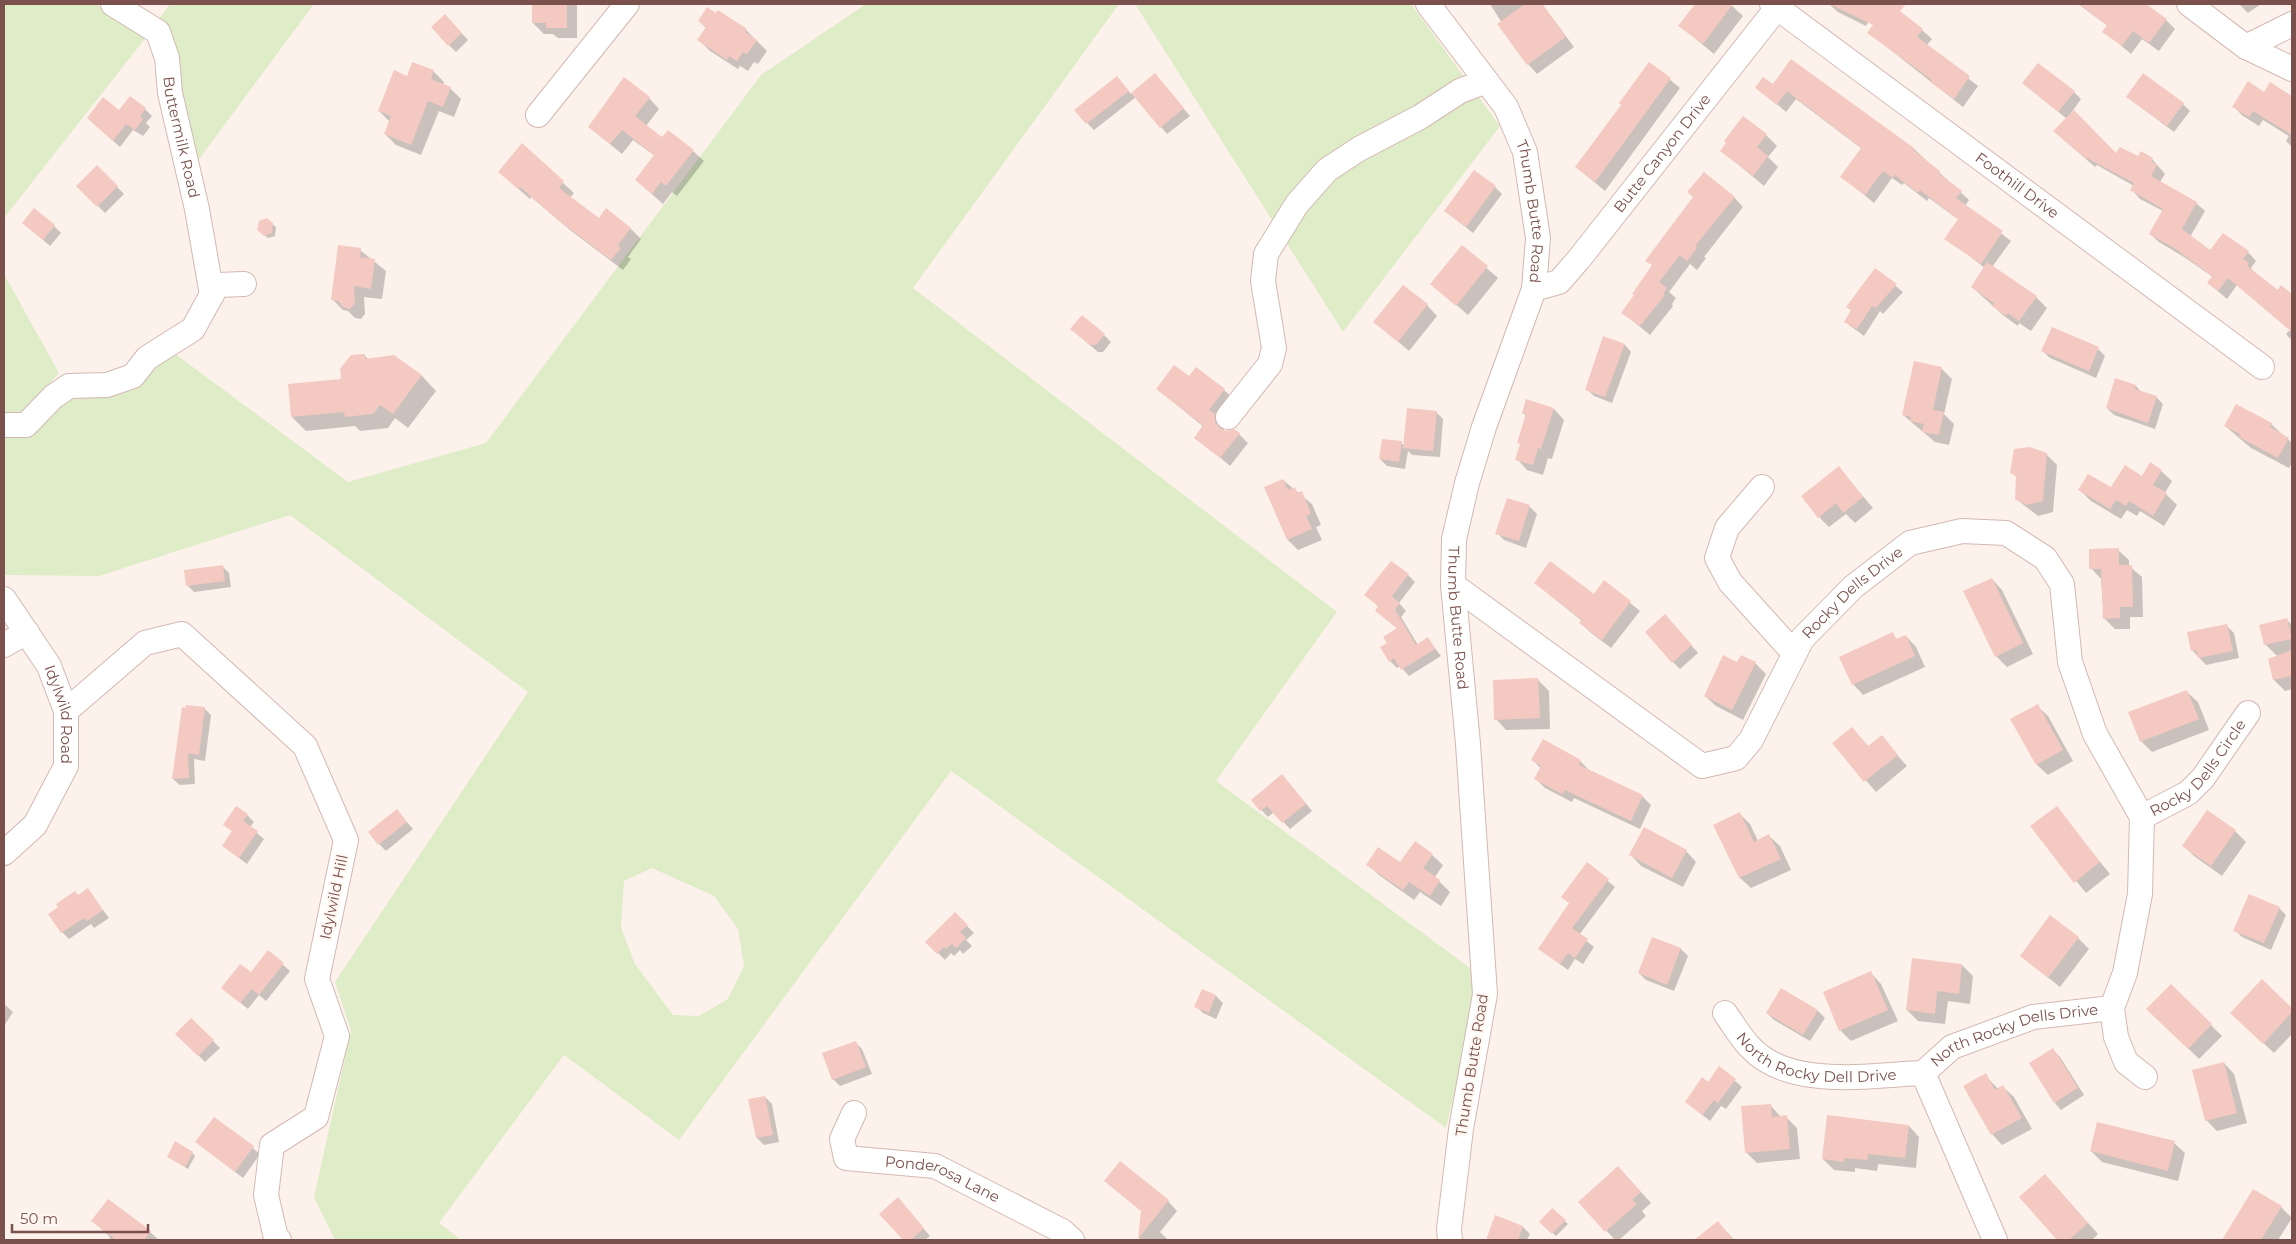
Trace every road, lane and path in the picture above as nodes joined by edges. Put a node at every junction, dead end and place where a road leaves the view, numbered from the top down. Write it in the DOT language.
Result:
graph roads {
  1 [pos="113,4"];
  2 [pos="627,4"];
  3 [pos="1428,4"];
  4 [pos="2190,4"];
  5 [pos="1776,5"];
  6 [pos="2292,24"];
  7 [pos="2246,47"];
  8 [pos="2292,68"];
  9 [pos="1486,81"];
  10 [pos="538,115"];
  11 [pos="244,284"];
  12 [pos="1534,288"];
  13 [pos="212,295"];
  14 [pos="2262,367"];
  15 [pos="1228,417"];
  16 [pos="4,425"];
  17 [pos="1762,487"];
  18 [pos="1453,585"];
  19 [pos="4,599"];
  20 [pos="27,632"];
  21 [pos="4,645"];
  22 [pos="1794,653"];
  23 [pos="66,711"];
  24 [pos="2248,712"];
  25 [pos="2142,817"];
  26 [pos="4,853"];
  27 [pos="2112,1008"];
  28 [pos="1725,1013"];
  29 [pos="1924,1073"];
  30 [pos="2145,1077"];
  31 [pos="854,1113"];
  32 [pos="279,1240"];
  33 [pos="1072,1240"];
  34 [pos="1450,1240"];
  35 [pos="1995,1240"];
  1 -- 13 [label="street, Buttermilk Road"];
  2 -- 10 [label="street"];
  3 -- 9 [label="street, Thumb Butte Road"];
  4 -- 7 [label="street"];
  5 -- 12 [label="street, Butte Canyon Drive"];
  5 -- 14 [label="street, Foothill Drive"];
  6 -- 7 [label="street"];
  7 -- 8 [label="street"];
  9 -- 12 [label="street, Thumb Butte Road"];
  9 -- 15 [label="street"];
  11 -- 13 [label="street"];
  12 -- 18 [label="street, Thumb Butte Road"];
  13 -- 16 [label="street"];
  17 -- 22 [label="street"];
  18 -- 22 [label="street, Rocky Dells Drive"];
  18 -- 34 [label="street, Thumb Butte Road"];
  19 -- 20 [label="street, Idylwild Road"];
  20 -- 21 [label="street"];
  20 -- 23 [label="street, Idylwild Road"];
  22 -- 25 [label="street, Rocky Dells Drive"];
  23 -- 26 [label="street, Idylwild Road"];
  23 -- 32 [label="street, Idylwild Hill"];
  24 -- 25 [label="street, Rocky Dells Circle"];
  25 -- 27 [label="street"];
  27 -- 29 [label="street, North Rocky Dells Drive"];
  27 -- 30 [label="street"];
  28 -- 29 [label="street, North Rocky Dell Drive"];
  29 -- 35 [label="street"];
  31 -- 33 [label="street, Ponderosa Lane"];
}
